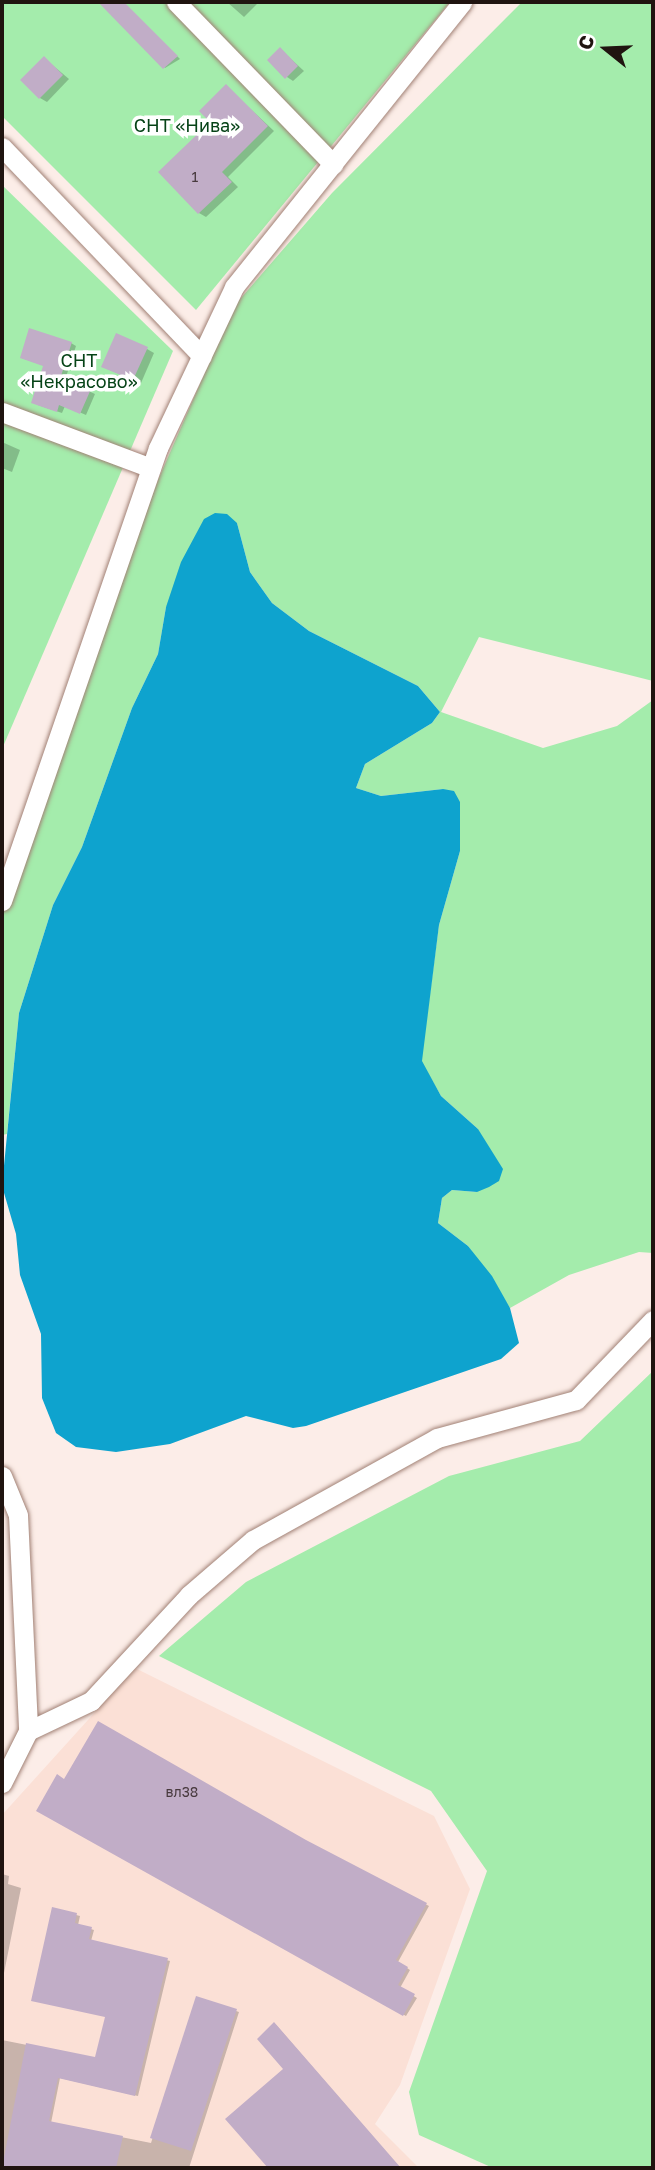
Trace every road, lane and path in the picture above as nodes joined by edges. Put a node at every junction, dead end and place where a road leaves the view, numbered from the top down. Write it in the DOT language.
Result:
graph roads {
  1 [pos="176,2"];
  2 [pos="462,2"];
  3 [pos="2,147"];
  4 [pos="333,164"];
  5 [pos="202,356"];
  6 [pos="2,412"];
  7 [pos="151,468"];
  8 [pos="2,901"];
  9 [pos="653,1320"];
  10 [pos="2,1476"];
  11 [pos="28,1731"];
  12 [pos="2,1783"];
  1 -- 4 [label="street"];
  2 -- 4 [label="street"];
  3 -- 5 [label="street"];
  4 -- 5 [label="street"];
  5 -- 7 [label="street"];
  6 -- 7 [label="street"];
  7 -- 8 [label="street"];
  9 -- 11 [label="street"];
  10 -- 11 [label="street"];
  11 -- 12 [label="street"];
}
